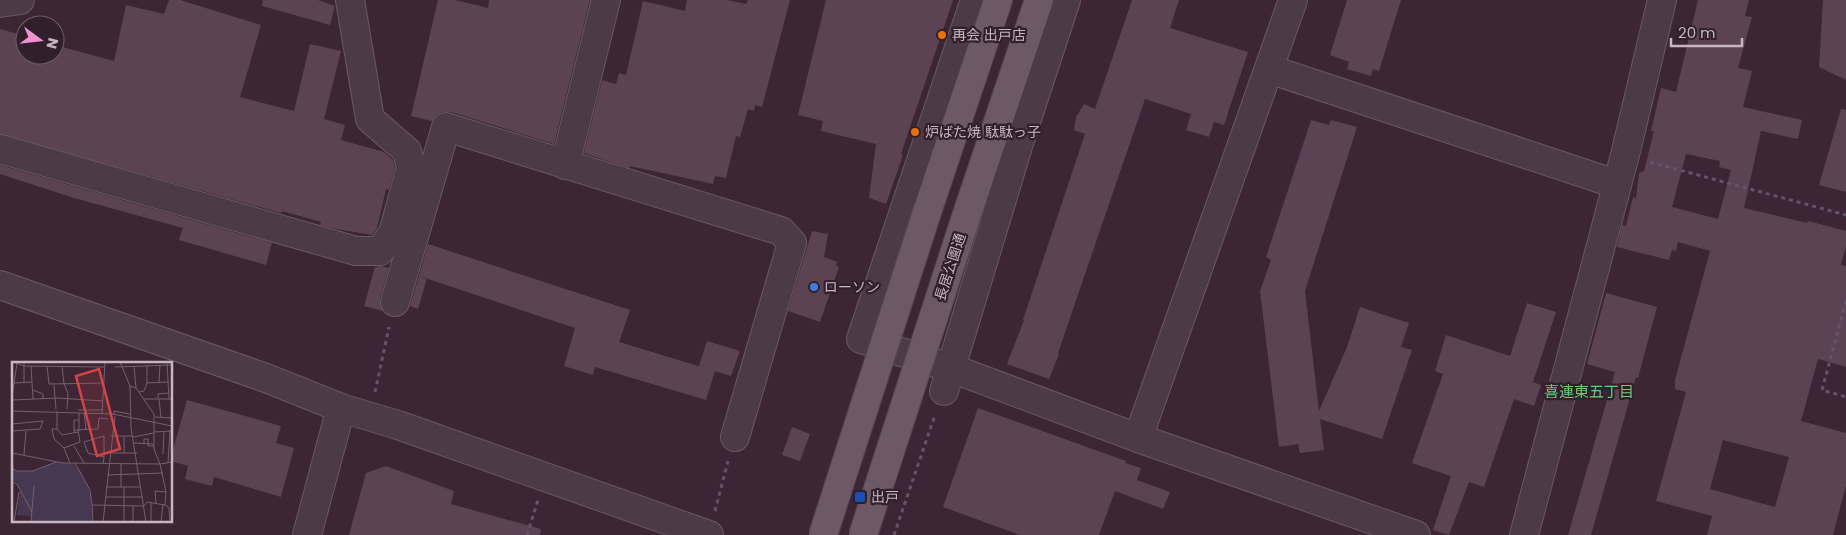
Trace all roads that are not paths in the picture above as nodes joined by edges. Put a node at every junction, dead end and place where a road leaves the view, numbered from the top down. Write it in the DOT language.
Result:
graph roads {
  1 [pos="20,0"];
  2 [pos="350,0"];
  3 [pos="606,0"];
  4 [pos="975,0"];
  5 [pos="998,0"];
  6 [pos="1038,0"];
  7 [pos="1066,0"];
  8 [pos="1293,0"];
  9 [pos="1662,0"];
  10 [pos="0,3"];
  11 [pos="1269,69"];
  12 [pos="0,149"];
  13 [pos="565,164"];
  14 [pos="1616,184"];
  15 [pos="0,285"];
  16 [pos="395,302"];
  17 [pos="948,380"];
  18 [pos="341,408"];
  19 [pos="735,437"];
  20 [pos="1138,438"];
  21 [pos="711,525"];
  22 [pos="308,535"];
  23 [pos="823,535"];
  24 [pos="863,535"];
  25 [pos="1416,535"];
  26 [pos="1524,535"];
  1 -- 10 [label="street"];
  2 -- 12 [label="street"];
  3 -- 13 [label="street"];
  4 -- 17 [label="street"];
  5 -- 23 [label="main road, bridge"];
  6 -- 24 [label="main road, 長居公園通, bridge"];
  7 -- 17 [label="street"];
  8 -- 11 [label="street"];
  9 -- 14 [label="street"];
  11 -- 14 [label="street"];
  11 -- 20 [label="street"];
  13 -- 16 [label="street"];
  13 -- 19 [label="street"];
  14 -- 26 [label="street"];
  15 -- 18 [label="street"];
  17 -- 20 [label="street"];
  18 -- 21 [label="street"];
  18 -- 22 [label="street"];
  20 -- 25 [label="street"];
}
